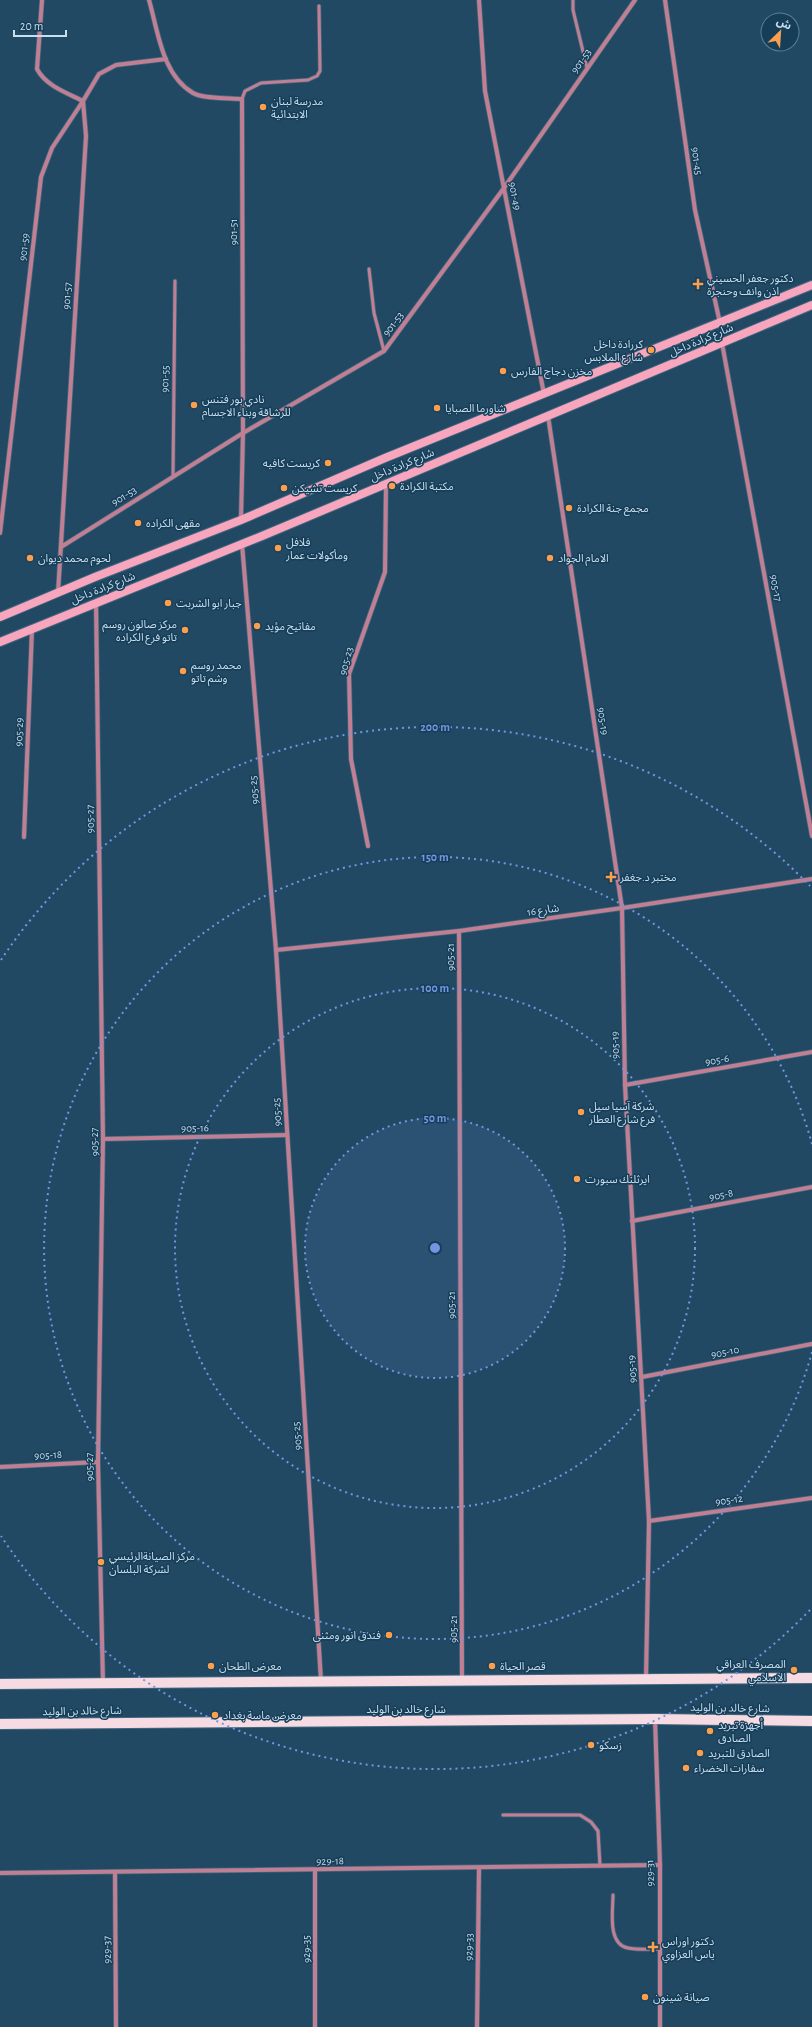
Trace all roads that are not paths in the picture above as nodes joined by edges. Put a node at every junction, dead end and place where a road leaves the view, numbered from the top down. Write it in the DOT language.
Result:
graph roads {
  1 [pos="42,0"];
  2 [pos="149,0"];
  3 [pos="479,0"];
  4 [pos="573,0"];
  5 [pos="635,0"];
  6 [pos="665,0"];
  7 [pos="319,6"];
  8 [pos="166,59"];
  9 [pos="588,68"];
  10 [pos="242,99"];
  11 [pos="83,101"];
  12 [pos="504,188"];
  13 [pos="369,270"];
  14 [pos="175,281"];
  15 [pos="812,285"];
  16 [pos="812,306"];
  17 [pos="720,323"];
  18 [pos="722,343"];
  19 [pos="384,350"];
  20 [pos="544,395"];
  21 [pos="548,416"];
  22 [pos="243,433"];
  23 [pos="173,477"];
  24 [pos="386,483"];
  25 [pos="241,520"];
  26 [pos="0,533"];
  27 [pos="242,543"];
  28 [pos="61,547"];
  29 [pos="58,593"];
  30 [pos="96,602"];
  31 [pos="0,617"];
  32 [pos="32,629"];
  33 [pos="0,642"];
  34 [pos="812,836"];
  35 [pos="24,837"];
  36 [pos="368,846"];
  37 [pos="812,879"];
  38 [pos="622,908"];
  39 [pos="459,931"];
  40 [pos="276,950"];
  41 [pos="812,1052"];
  42 [pos="625,1085"];
  43 [pos="288,1135"];
  44 [pos="103,1139"];
  45 [pos="812,1187"];
  46 [pos="632,1220"];
  47 [pos="812,1344"];
  48 [pos="642,1377"];
  49 [pos="98,1462"];
  50 [pos="0,1467"];
  51 [pos="812,1498"];
  52 [pos="649,1521"];
  53 [pos="646,1678"];
  54 [pos="812,1678"];
  55 [pos="462,1680"];
  56 [pos="322,1681"];
  57 [pos="103,1683"];
  58 [pos="0,1684"];
  59 [pos="655,1719"];
  60 [pos="812,1721"];
  61 [pos="0,1724"];
  62 [pos="503,1815"];
  63 [pos="660,1865"];
  64 [pos="600,1866"];
  65 [pos="478,1868"];
  66 [pos="315,1870"];
  67 [pos="115,1872"];
  68 [pos="0,1873"];
  69 [pos="613,1895"];
  70 [pos="660,1949"];
  71 [pos="116,2027"];
  72 [pos="315,2027"];
  73 [pos="477,2027"];
  74 [pos="660,2027"];
  1 -- 11 [label="street"];
  2 -- 8 [label="street"];
  3 -- 12 [label="street, 901-49"];
  4 -- 9 [label="lane"];
  5 -- 9 [label="street, 901-53"];
  6 -- 17 [label="street, 901-45"];
  7 -- 10 [label="lane"];
  8 -- 10 [label="street"];
  8 -- 11 [label="street"];
  9 -- 12 [label="street, 901-53"];
  10 -- 22 [label="street, 901-51"];
  11 -- 26 [label="street, 901-59"];
  11 -- 28 [label="street, 901-57"];
  12 -- 19 [label="street, 901-53"];
  12 -- 20 [label="street, 901-49"];
  13 -- 19 [label="lane"];
  14 -- 23 [label="lane, 901-55"];
  15 -- 17 [label="main road, شارع كرادة داخل"];
  16 -- 18 [label="main road, شارع كرادة داخل"];
  17 -- 20 [label="main road, شارع كرادة داخل"];
  18 -- 21 [label="main road, شارع كرادة داخل"];
  18 -- 34 [label="street, 905-17"];
  19 -- 22 [label="street, 901-53"];
  20 -- 25 [label="main road, شارع كرادة داخل"];
  21 -- 24 [label="main road, شارع كرادة داخل"];
  21 -- 38 [label="street, 905-19"];
  22 -- 23 [label="street, 901-53"];
  22 -- 25 [label="street, 901-51"];
  23 -- 28 [label="street, 901-53"];
  24 -- 27 [label="main road, شارع كرادة داخل"];
  24 -- 36 [label="street, 905-23"];
  25 -- 29 [label="main road, شارع كرادة داخل"];
  27 -- 30 [label="main road, شارع كرادة داخل"];
  27 -- 40 [label="street, 905-25"];
  28 -- 29 [label="street, 901-57"];
  29 -- 31 [label="main road, شارع كرادة داخل"];
  30 -- 32 [label="main road, شارع كرادة داخل"];
  30 -- 44 [label="street, 905-27"];
  32 -- 33 [label="main road, شارع كرادة داخل"];
  32 -- 35 [label="street, 905-29"];
  37 -- 38 [label="street, شارع 16"];
  38 -- 39 [label="street, شارع 16"];
  38 -- 42 [label="street, 905-19"];
  39 -- 40 [label="street, شارع 16"];
  39 -- 55 [label="street, 905-21"];
  40 -- 43 [label="street, 905-25"];
  41 -- 42 [label="street, 905-6"];
  42 -- 46 [label="street, 905-19"];
  43 -- 44 [label="street, 905-16"];
  43 -- 56 [label="street, 905-25"];
  44 -- 49 [label="street, 905-27"];
  45 -- 46 [label="street, 905-8"];
  46 -- 48 [label="street, 905-19"];
  47 -- 48 [label="street, 905-10"];
  48 -- 52 [label="street, 905-19"];
  49 -- 50 [label="street, 905-18"];
  49 -- 57 [label="street, 905-27"];
  51 -- 52 [label="street, 905-12"];
  52 -- 53 [label="street, 905-19"];
  53 -- 54 [label="main road"];
  53 -- 55 [label="main road"];
  55 -- 56 [label="main road"];
  56 -- 57 [label="main road"];
  57 -- 58 [label="main road"];
  59 -- 60 [label="main road, شارع خالد بن الوليد"];
  59 -- 61 [label="main road, شارع خالد بن الوليد"];
  59 -- 63 [label="street, 929-31"];
  62 -- 64 [label="lane"];
  63 -- 64 [label="street, 929-18"];
  63 -- 70 [label="street, 929-31"];
  64 -- 65 [label="street, 929-18"];
  65 -- 66 [label="street, 929-18"];
  65 -- 73 [label="street, 929-33"];
  66 -- 67 [label="street, 929-18"];
  66 -- 72 [label="street, 929-35"];
  67 -- 68 [label="street, 929-18"];
  67 -- 71 [label="street, 929-37"];
  69 -- 70 [label="lane"];
  70 -- 74 [label="street, 929-31"];
}
